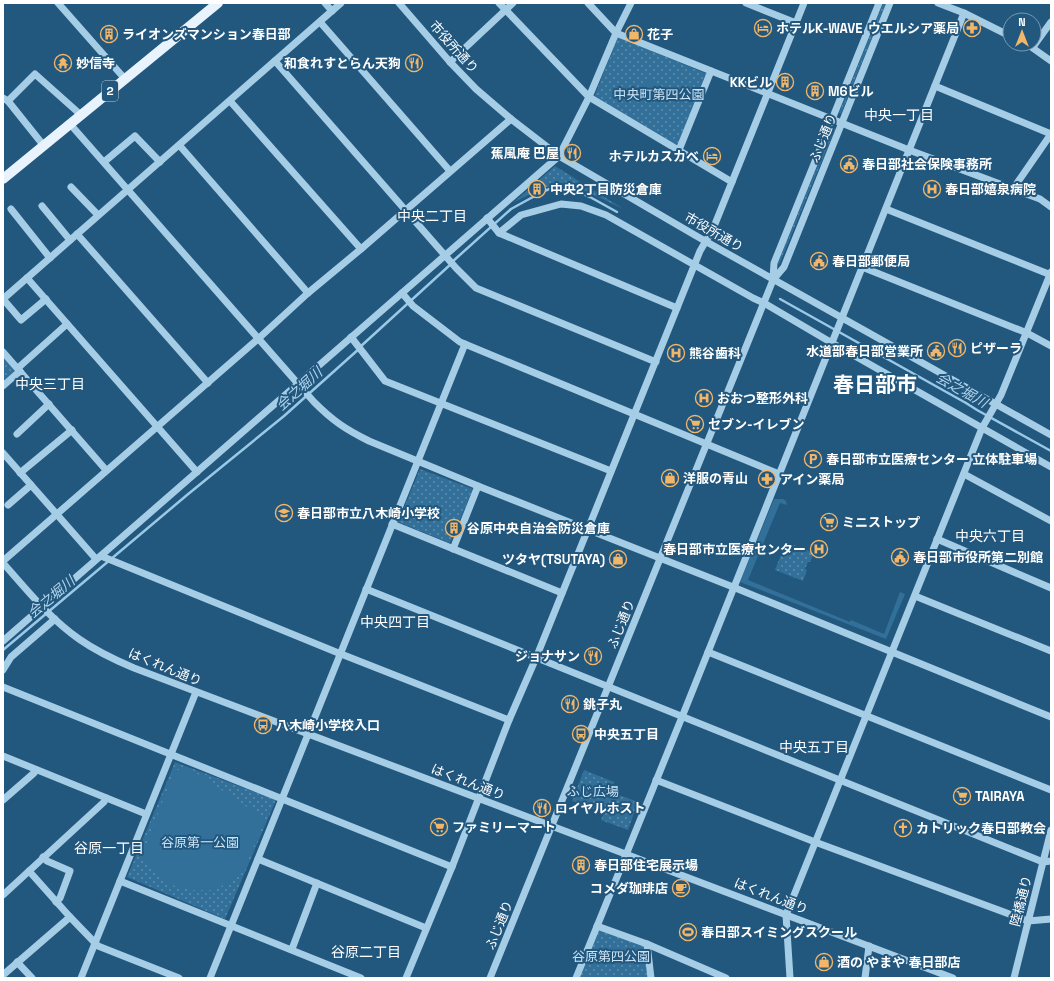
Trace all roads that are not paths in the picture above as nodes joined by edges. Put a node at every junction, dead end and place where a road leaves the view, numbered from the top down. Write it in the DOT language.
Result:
graph roads {
  1 [pos="58,3"];
  2 [pos="218,3"];
  3 [pos="325,3"];
  4 [pos="341,3"];
  5 [pos="399,3"];
  6 [pos="499,3"];
  7 [pos="513,3"];
  8 [pos="588,3"];
  9 [pos="631,3"];
  10 [pos="746,3"];
  11 [pos="804,3"];
  12 [pos="879,3"];
  13 [pos="890,3"];
  14 [pos="938,3"];
  15 [pos="505,10"];
  16 [pos="332,11"];
  17 [pos="964,13"];
  18 [pos="320,22"];
  19 [pos="1051,22"];
  20 [pos="796,23"];
  21 [pos="1002,32"];
  22 [pos="1042,32"];
  23 [pos="616,33"];
  24 [pos="1039,52"];
  25 [pos="1051,60"];
  26 [pos="275,61"];
  27 [pos="450,62"];
  28 [pos="711,71"];
  29 [pos="125,79"];
  30 [pos="935,86"];
  31 [pos="768,94"];
  32 [pos="589,97"];
  33 [pos="5,100"];
  34 [pos="230,101"];
  35 [pos="81,115"];
  36 [pos="511,119"];
  37 [pos="833,119"];
  38 [pos="842,123"];
  39 [pos="70,124"];
  40 [pos="1051,134"];
  41 [pos="44,146"];
  42 [pos="180,146"];
  43 [pos="679,150"];
  44 [pos="909,150"];
  45 [pos="559,156"];
  46 [pos="104,162"];
  47 [pos="160,162"];
  48 [pos="450,171"];
  49 [pos="3,179"];
  50 [pos="732,182"];
  51 [pos="71,187"];
  52 [pos="128,189"];
  53 [pos="1013,189"];
  54 [pos="42,206"];
  55 [pos="1051,207"];
  56 [pos="11,209"];
  57 [pos="886,209"];
  58 [pos="405,210"];
  59 [pos="98,215"];
  60 [pos="488,220"];
  61 [pos="497,231"];
  62 [pos="77,234"];
  63 [pos="70,240"];
  64 [pos="706,241"];
  65 [pos="361,249"];
  66 [pos="446,256"];
  67 [pos="50,258"];
  68 [pos="696,262"];
  69 [pos="862,267"];
  70 [pos="1051,274"];
  71 [pos="27,278"];
  72 [pos="772,282"];
  73 [pos="308,293"];
  74 [pos="403,294"];
  75 [pos="3,299"];
  76 [pos="46,299"];
  77 [pos="765,301"];
  78 [pos="677,308"];
  79 [pos="841,321"];
  80 [pos="67,324"];
  81 [pos="1027,333"];
  82 [pos="259,338"];
  83 [pos="352,339"];
  84 [pos="833,340"];
  85 [pos="465,344"];
  86 [pos="1051,346"];
  87 [pos="3,352"];
  88 [pos="656,362"];
  89 [pos="19,370"];
  90 [pos="208,382"];
  91 [pos="3,386"];
  92 [pos="301,386"];
  93 [pos="49,404"];
  94 [pos="441,404"];
  95 [pos="994,408"];
  96 [pos="634,415"];
  97 [pos="158,426"];
  98 [pos="984,426"];
  99 [pos="72,430"];
  100 [pos="17,434"];
  101 [pos="1051,436"];
  102 [pos="707,444"];
  103 [pos="3,453"];
  104 [pos="417,461"];
  105 [pos="1051,467"];
  106 [pos="106,470"];
  107 [pos="611,471"];
  108 [pos="197,472"];
  109 [pos="20,473"];
  110 [pos="779,474"];
  111 [pos="964,474"];
  112 [pos="31,485"];
  113 [pos="478,486"];
  114 [pos="8,505"];
  115 [pos="57,515"];
  116 [pos="1051,521"];
  117 [pos="392,524"];
  118 [pos="588,529"];
  119 [pos="937,539"];
  120 [pos="453,549"];
  121 [pos="100,557"];
  122 [pos="661,558"];
  123 [pos="3,562"];
  124 [pos="734,587"];
  125 [pos="1051,588"];
  126 [pos="366,589"];
  127 [pos="562,593"];
  128 [pos="914,596"];
  129 [pos="43,608"];
  130 [pos="53,618"];
  131 [pos="3,641"];
  132 [pos="1051,651"];
  133 [pos="708,652"];
  134 [pos="891,652"];
  135 [pos="341,654"];
  136 [pos="536,658"];
  137 [pos="3,670"];
  138 [pos="609,686"];
  139 [pos="3,687"];
  140 [pos="196,692"];
  141 [pos="866,715"];
  142 [pos="682,717"];
  143 [pos="1051,717"];
  144 [pos="509,720"];
  145 [pos="308,734"];
  146 [pos="172,753"];
  147 [pos="3,756"];
  148 [pos="36,770"];
  149 [pos="656,780"];
  150 [pos="840,780"];
  151 [pos="1051,790"];
  152 [pos="106,798"];
  153 [pos="282,798"];
  154 [pos="478,799"];
  155 [pos="3,800"];
  156 [pos="146,814"];
  157 [pos="551,827"];
  158 [pos="1051,830"];
  159 [pos="815,842"];
  160 [pos="626,855"];
  161 [pos="43,857"];
  162 [pos="258,859"];
  163 [pos="1051,861"];
  164 [pos="1043,862"];
  165 [pos="452,867"];
  166 [pos="29,871"];
  167 [pos="120,881"];
  168 [pos="317,883"];
  169 [pos="3,895"];
  170 [pos="56,902"];
  171 [pos="786,914"];
  172 [pos="70,917"];
  173 [pos="1051,919"];
  174 [pos="1028,921"];
  175 [pos="231,925"];
  176 [pos="597,926"];
  177 [pos="426,928"];
  178 [pos="94,943"];
  179 [pos="647,944"];
  180 [pos="869,946"];
  181 [pos="292,950"];
  182 [pos="17,962"];
  183 [pos="3,975"];
  184 [pos="935,975"];
  185 [pos="722,977"];
  186 [pos="32,978"];
  187 [pos="81,978"];
  188 [pos="179,978"];
  189 [pos="210,978"];
  190 [pos="361,978"];
  191 [pos="406,978"];
  192 [pos="490,978"];
  193 [pos="576,978"];
  194 [pos="651,978"];
  195 [pos="790,978"];
  196 [pos="865,978"];
  197 [pos="953,978"];
  198 [pos="1014,978"];
  1 -- 29 [label="street"];
  2 -- 29 [label="main road, 2"];
  3 -- 16 [label="street"];
  4 -- 16 [label="street"];
  5 -- 27 [label="street, 市役所通り"];
  6 -- 15 [label="street"];
  7 -- 15 [label="street"];
  8 -- 23 [label="street"];
  9 -- 23 [label="street"];
  10 -- 20 [label="street"];
  11 -- 20 [label="street"];
  12 -- 37 [label="street, ふじ通り"];
  13 -- 38 [label="street, ふじ通り"];
  14 -- 17 [label="street"];
  15 -- 27 [label="street"];
  15 -- 32 [label="street"];
  16 -- 18 [label="street"];
  17 -- 21 [label="street"];
  17 -- 30 [label="street"];
  18 -- 26 [label="street"];
  18 -- 48 [label="street"];
  19 -- 22 [label="street"];
  20 -- 31 [label="street"];
  23 -- 28 [label="street"];
  23 -- 32 [label="street"];
  24 -- 25 [label="street"];
  26 -- 34 [label="street"];
  26 -- 58 [label="street"];
  27 -- 36 [label="street, 市役所通り"];
  28 -- 31 [label="street"];
  28 -- 43 [label="street"];
  29 -- 35 [label="main road, 2"];
  30 -- 40 [label="street"];
  30 -- 44 [label="street"];
  31 -- 37 [label="street"];
  31 -- 50 [label="street"];
  32 -- 43 [label="street"];
  32 -- 45 [label="street"];
  33 -- 35 [label="street"];
  33 -- 41 [label="street"];
  34 -- 42 [label="street"];
  34 -- 65 [label="street"];
  35 -- 39 [label="main road, 2"];
  36 -- 45 [label="street, 市役所通り"];
  36 -- 48 [label="street"];
  37 -- 38 [label="street"];
  37 -- 72 [label="street, ふじ通り"];
  38 -- 44 [label="street"];
  38 -- 72 [label="street, ふじ通り"];
  39 -- 41 [label="main road, 2"];
  39 -- 46 [label="street"];
  40 -- 53 [label="street"];
  41 -- 49 [label="main road, 2"];
  42 -- 47 [label="street"];
  42 -- 73 [label="street"];
  43 -- 50 [label="street"];
  44 -- 53 [label="street"];
  44 -- 57 [label="street"];
  45 -- 60 [label="street"];
  45 -- 64 [label="street, 市役所通り"];
  46 -- 47 [label="street"];
  46 -- 52 [label="street"];
  47 -- 52 [label="street"];
  48 -- 58 [label="street"];
  50 -- 64 [label="street"];
  51 -- 59 [label="street"];
  52 -- 59 [label="street"];
  52 -- 82 [label="street"];
  53 -- 55 [label="street"];
  54 -- 63 [label="street"];
  56 -- 67 [label="street"];
  57 -- 69 [label="street"];
  57 -- 70 [label="street"];
  58 -- 65 [label="street"];
  58 -- 66 [label="street"];
  59 -- 62 [label="street"];
  60 -- 61 [label="street"];
  60 -- 66 [label="street"];
  61 -- 68 [label="street"];
  61 -- 78 [label="street"];
  62 -- 63 [label="street"];
  62 -- 90 [label="street"];
  63 -- 67 [label="street"];
  64 -- 68 [label="street"];
  64 -- 72 [label="street, 市役所通り"];
  65 -- 73 [label="street"];
  66 -- 74 [label="street"];
  66 -- 88 [label="street"];
  67 -- 71 [label="street"];
  68 -- 77 [label="street"];
  68 -- 78 [label="street"];
  69 -- 79 [label="street"];
  69 -- 81 [label="street"];
  70 -- 81 [label="street"];
  71 -- 75 [label="street"];
  71 -- 76 [label="street"];
  72 -- 77 [label="street, ふじ通り"];
  72 -- 79 [label="street, 市役所通り"];
  73 -- 82 [label="street"];
  74 -- 83 [label="street"];
  74 -- 85 [label="street"];
  75 -- 76 [label="street"];
  76 -- 80 [label="street"];
  77 -- 84 [label="street"];
  77 -- 102 [label="street, ふじ通り"];
  78 -- 88 [label="street"];
  79 -- 84 [label="street"];
  79 -- 95 [label="street, 市役所通り"];
  80 -- 89 [label="street"];
  80 -- 97 [label="street"];
  81 -- 86 [label="street"];
  81 -- 95 [label="street"];
  82 -- 90 [label="street"];
  82 -- 92 [label="street"];
  83 -- 92 [label="street"];
  83 -- 94 [label="street"];
  84 -- 98 [label="street"];
  84 -- 110 [label="street"];
  85 -- 94 [label="street"];
  85 -- 96 [label="street"];
  87 -- 89 [label="street"];
  88 -- 96 [label="street"];
  89 -- 91 [label="street"];
  89 -- 93 [label="street"];
  90 -- 97 [label="street"];
  92 -- 104 [label="street"];
  92 -- 108 [label="street"];
  93 -- 99 [label="street"];
  93 -- 100 [label="street"];
  94 -- 104 [label="street"];
  94 -- 107 [label="street"];
  95 -- 98 [label="street"];
  95 -- 101 [label="street, 市役所通り"];
  96 -- 102 [label="street"];
  96 -- 107 [label="street"];
  97 -- 106 [label="street"];
  97 -- 108 [label="street"];
  98 -- 105 [label="street"];
  98 -- 111 [label="street"];
  99 -- 106 [label="street"];
  99 -- 109 [label="street"];
  102 -- 110 [label="street"];
  102 -- 122 [label="street, ふじ通り"];
  103 -- 109 [label="street"];
  104 -- 113 [label="street"];
  104 -- 117 [label="street"];
  106 -- 115 [label="street"];
  107 -- 118 [label="street"];
  108 -- 121 [label="street"];
  109 -- 112 [label="street"];
  110 -- 124 [label="street"];
  111 -- 116 [label="street"];
  111 -- 119 [label="street"];
  112 -- 114 [label="street"];
  112 -- 115 [label="street"];
  113 -- 118 [label="street"];
  113 -- 120 [label="street"];
  115 -- 121 [label="street"];
  115 -- 123 [label="street"];
  117 -- 120 [label="street"];
  117 -- 126 [label="street"];
  118 -- 122 [label="street"];
  118 -- 127 [label="street"];
  119 -- 125 [label="street"];
  119 -- 128 [label="street"];
  120 -- 127 [label="street"];
  121 -- 129 [label="street"];
  121 -- 135 [label="street"];
  122 -- 124 [label="street"];
  122 -- 138 [label="street, ふじ通り"];
  123 -- 129 [label="street, はくれん通り"];
  124 -- 133 [label="street"];
  124 -- 134 [label="street"];
  126 -- 135 [label="street"];
  126 -- 136 [label="street"];
  127 -- 136 [label="street"];
  128 -- 132 [label="street"];
  128 -- 134 [label="street"];
  129 -- 130 [label="street, はくれん通り"];
  129 -- 131 [label="street"];
  130 -- 137 [label="street"];
  130 -- 140 [label="street, はくれん通り"];
  133 -- 141 [label="street"];
  133 -- 142 [label="street"];
  134 -- 141 [label="street"];
  134 -- 143 [label="street"];
  135 -- 144 [label="street"];
  135 -- 145 [label="street"];
  136 -- 138 [label="street"];
  136 -- 144 [label="street"];
  138 -- 142 [label="street"];
  138 -- 157 [label="street, ふじ通り"];
  139 -- 146 [label="street"];
  140 -- 145 [label="street, はくれん通り"];
  140 -- 146 [label="street"];
  141 -- 150 [label="street"];
  141 -- 151 [label="street"];
  142 -- 149 [label="street"];
  142 -- 150 [label="street"];
  144 -- 154 [label="street"];
  145 -- 153 [label="street"];
  145 -- 154 [label="street, はくれん通り"];
  146 -- 153 [label="street"];
  146 -- 156 [label="street"];
  147 -- 148 [label="street"];
  148 -- 152 [label="street"];
  148 -- 155 [label="street"];
  149 -- 159 [label="street"];
  149 -- 160 [label="street"];
  150 -- 159 [label="street"];
  150 -- 164 [label="street"];
  152 -- 156 [label="street"];
  152 -- 161 [label="street"];
  153 -- 162 [label="street"];
  153 -- 165 [label="street"];
  154 -- 157 [label="street, はくれん通り"];
  154 -- 165 [label="street"];
  156 -- 167 [label="street"];
  157 -- 160 [label="street, はくれん通り"];
  157 -- 192 [label="street, ふじ通り"];
  158 -- 164 [label="street, 陸橋通り"];
  159 -- 171 [label="street"];
  159 -- 174 [label="street"];
  160 -- 171 [label="street, はくれん通り"];
  160 -- 176 [label="street"];
  161 -- 166 [label="street"];
  161 -- 170 [label="street"];
  162 -- 168 [label="street"];
  162 -- 175 [label="street"];
  163 -- 164 [label="street"];
  164 -- 174 [label="street, 陸橋通り"];
  165 -- 177 [label="street"];
  166 -- 169 [label="street"];
  166 -- 170 [label="street"];
  167 -- 175 [label="street"];
  167 -- 178 [label="street"];
  168 -- 177 [label="street"];
  168 -- 181 [label="street"];
  170 -- 172 [label="street"];
  171 -- 180 [label="street, はくれん通り"];
  171 -- 195 [label="street"];
  172 -- 178 [label="street"];
  172 -- 182 [label="street"];
  173 -- 174 [label="street"];
  174 -- 198 [label="street, 陸橋通り"];
  175 -- 181 [label="street"];
  175 -- 189 [label="street"];
  176 -- 179 [label="street"];
  176 -- 193 [label="street"];
  177 -- 191 [label="street"];
  178 -- 187 [label="street"];
  178 -- 188 [label="street"];
  179 -- 185 [label="street"];
  179 -- 194 [label="street"];
  180 -- 184 [label="street, はくれん通り"];
  180 -- 196 [label="street"];
  181 -- 190 [label="street"];
  182 -- 183 [label="street"];
  182 -- 186 [label="street"];
  184 -- 197 [label="street, はくれん通り"];
}
